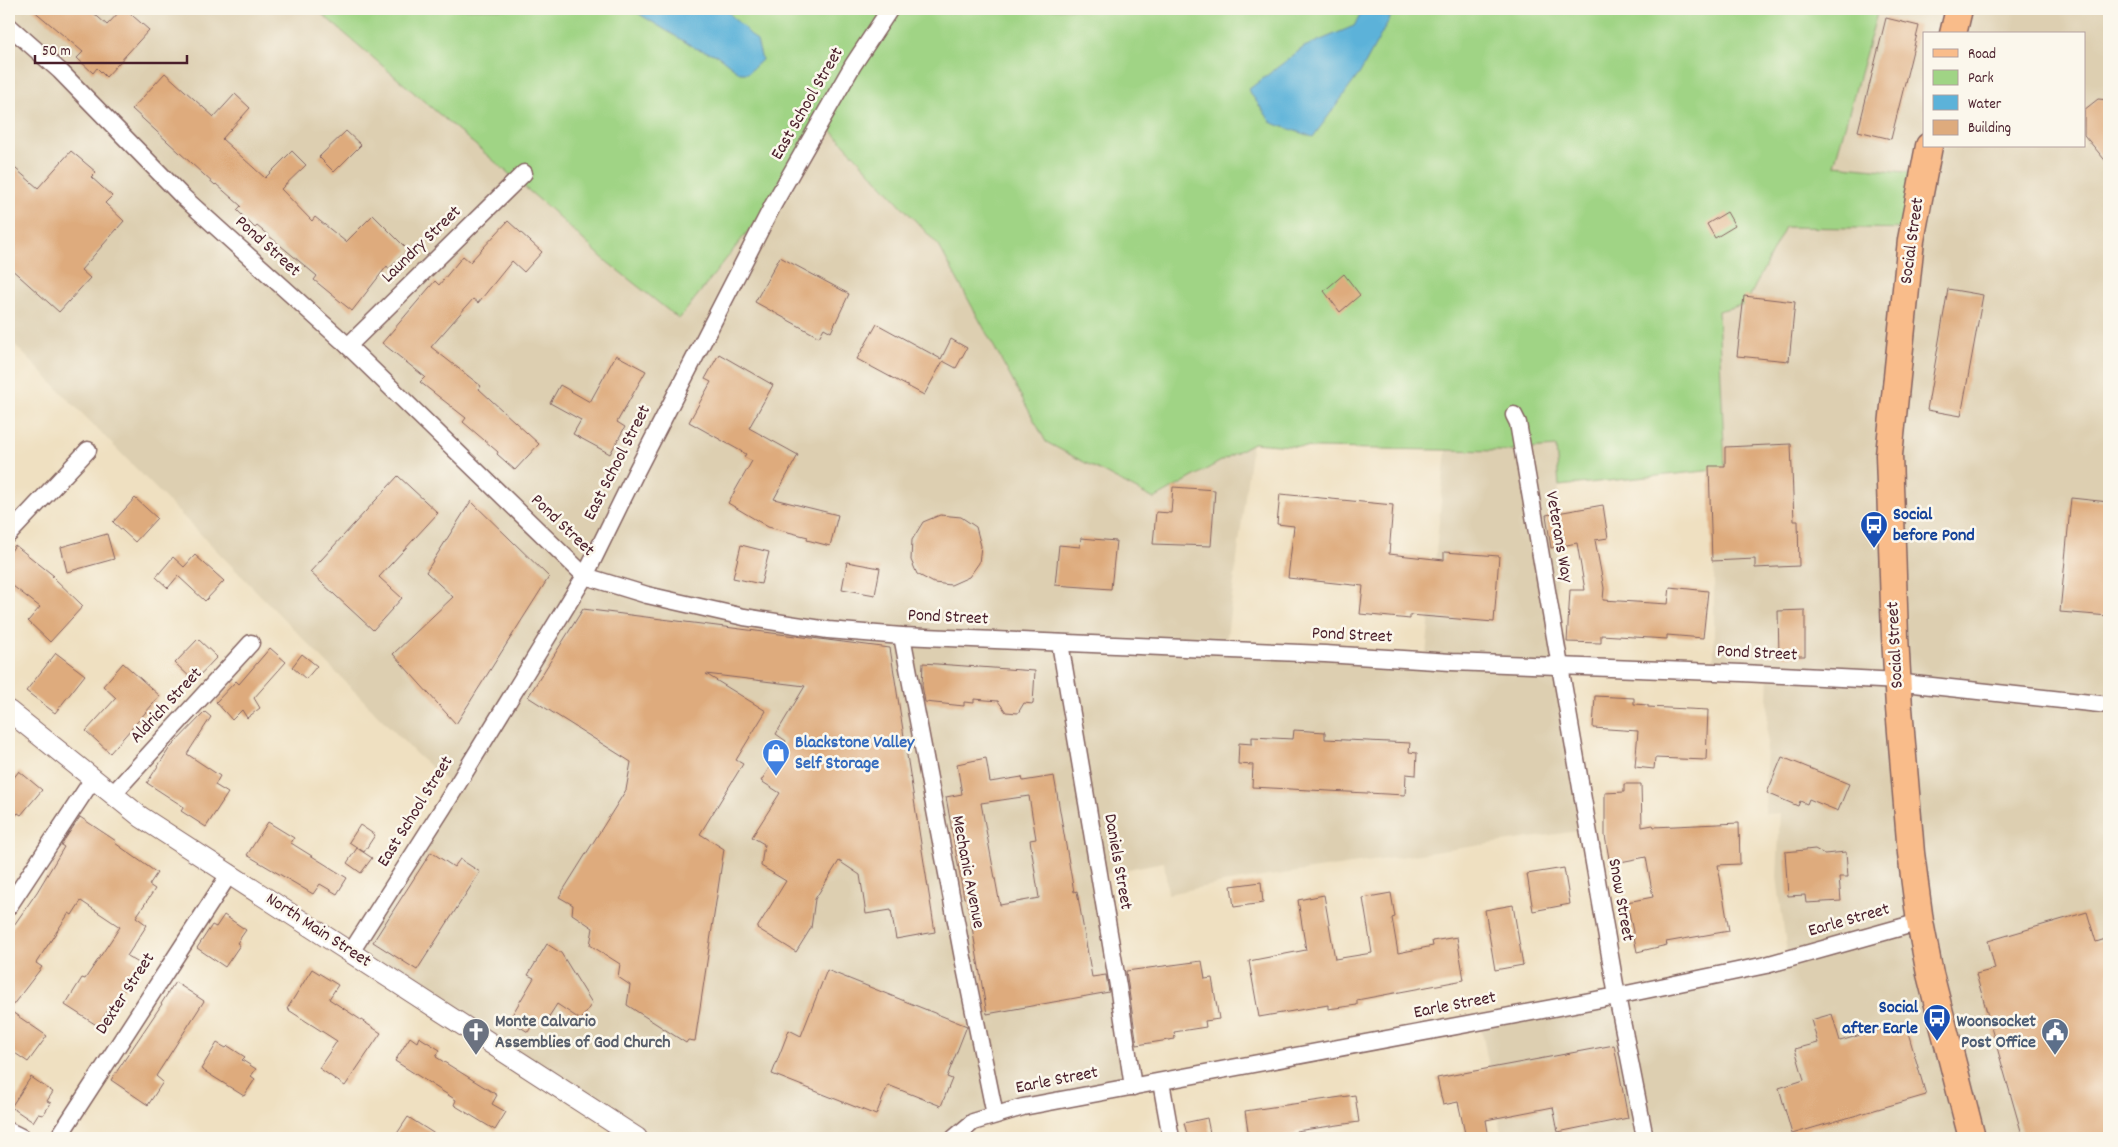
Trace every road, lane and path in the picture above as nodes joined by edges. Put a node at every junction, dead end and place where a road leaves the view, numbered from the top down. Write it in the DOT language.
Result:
graph roads {
  1 [pos="890,9"];
  2 [pos="1959,9"];
  3 [pos="9,26"];
  4 [pos="1953,32"];
  5 [pos="1929,148"];
  6 [pos="524,173"];
  7 [pos="348,346"];
  8 [pos="1514,415"];
  9 [pos="88,450"];
  10 [pos="9,534"];
  11 [pos="585,576"];
  12 [pos="902,636"];
  13 [pos="251,643"];
  14 [pos="1060,643"];
  15 [pos="1560,667"];
  16 [pos="1898,681"];
  17 [pos="2109,705"];
  18 [pos="9,711"];
  19 [pos="93,779"];
  20 [pos="112,796"];
  21 [pos="230,873"];
  22 [pos="9,906"];
  23 [pos="1920,922"];
  24 [pos="351,952"];
  25 [pos="1617,996"];
  26 [pos="1161,1082"];
  27 [pos="1132,1087"];
  28 [pos="995,1115"];
  29 [pos="9,1131"];
  30 [pos="23,1138"];
  31 [pos="58,1138"];
  32 [pos="637,1138"];
  33 [pos="954,1138"];
  34 [pos="1171,1138"];
  35 [pos="1646,1138"];
  36 [pos="1972,1138"];
  1 -- 11 [label="street, East School Street"];
  2 -- 4 [label="main road"];
  3 -- 7 [label="street, Pond Street"];
  5 -- 16 [label="main road, Social Street"];
  6 -- 7 [label="street, Laundry Street"];
  7 -- 11 [label="street, Pond Street"];
  8 -- 15 [label="street, Veterans Way"];
  9 -- 10 [label="street"];
  11 -- 12 [label="street, Pond Street"];
  11 -- 24 [label="street, East School Street"];
  12 -- 14 [label="street, Pond Street"];
  12 -- 28 [label="street, Mechanic Avenue"];
  13 -- 20 [label="street, Aldrich Street"];
  14 -- 15 [label="street, Pond Street"];
  14 -- 27 [label="street, Daniels Street"];
  15 -- 16 [label="street, Pond Street"];
  15 -- 25 [label="street, Snow Street"];
  16 -- 17 [label="street, Pond Street"];
  16 -- 23 [label="main road, Social Street"];
  18 -- 19 [label="street, North Main Street"];
  19 -- 20 [label="street, North Main Street"];
  19 -- 22 [label="street"];
  20 -- 21 [label="street, North Main Street"];
  21 -- 24 [label="street, North Main Street"];
  21 -- 31 [label="street, Dexter Street"];
  23 -- 25 [label="street, Earle Street"];
  23 -- 36 [label="main road, Social Street"];
  24 -- 32 [label="street, North Main Street"];
  25 -- 26 [label="street, Earle Street"];
  25 -- 35 [label="street, Snow Street"];
  26 -- 27 [label="street, Earle Street"];
  26 -- 34 [label="street"];
  27 -- 28 [label="street, Earle Street"];
  28 -- 33 [label="street, Earle Street"];
  29 -- 30 [label="street"];
}
